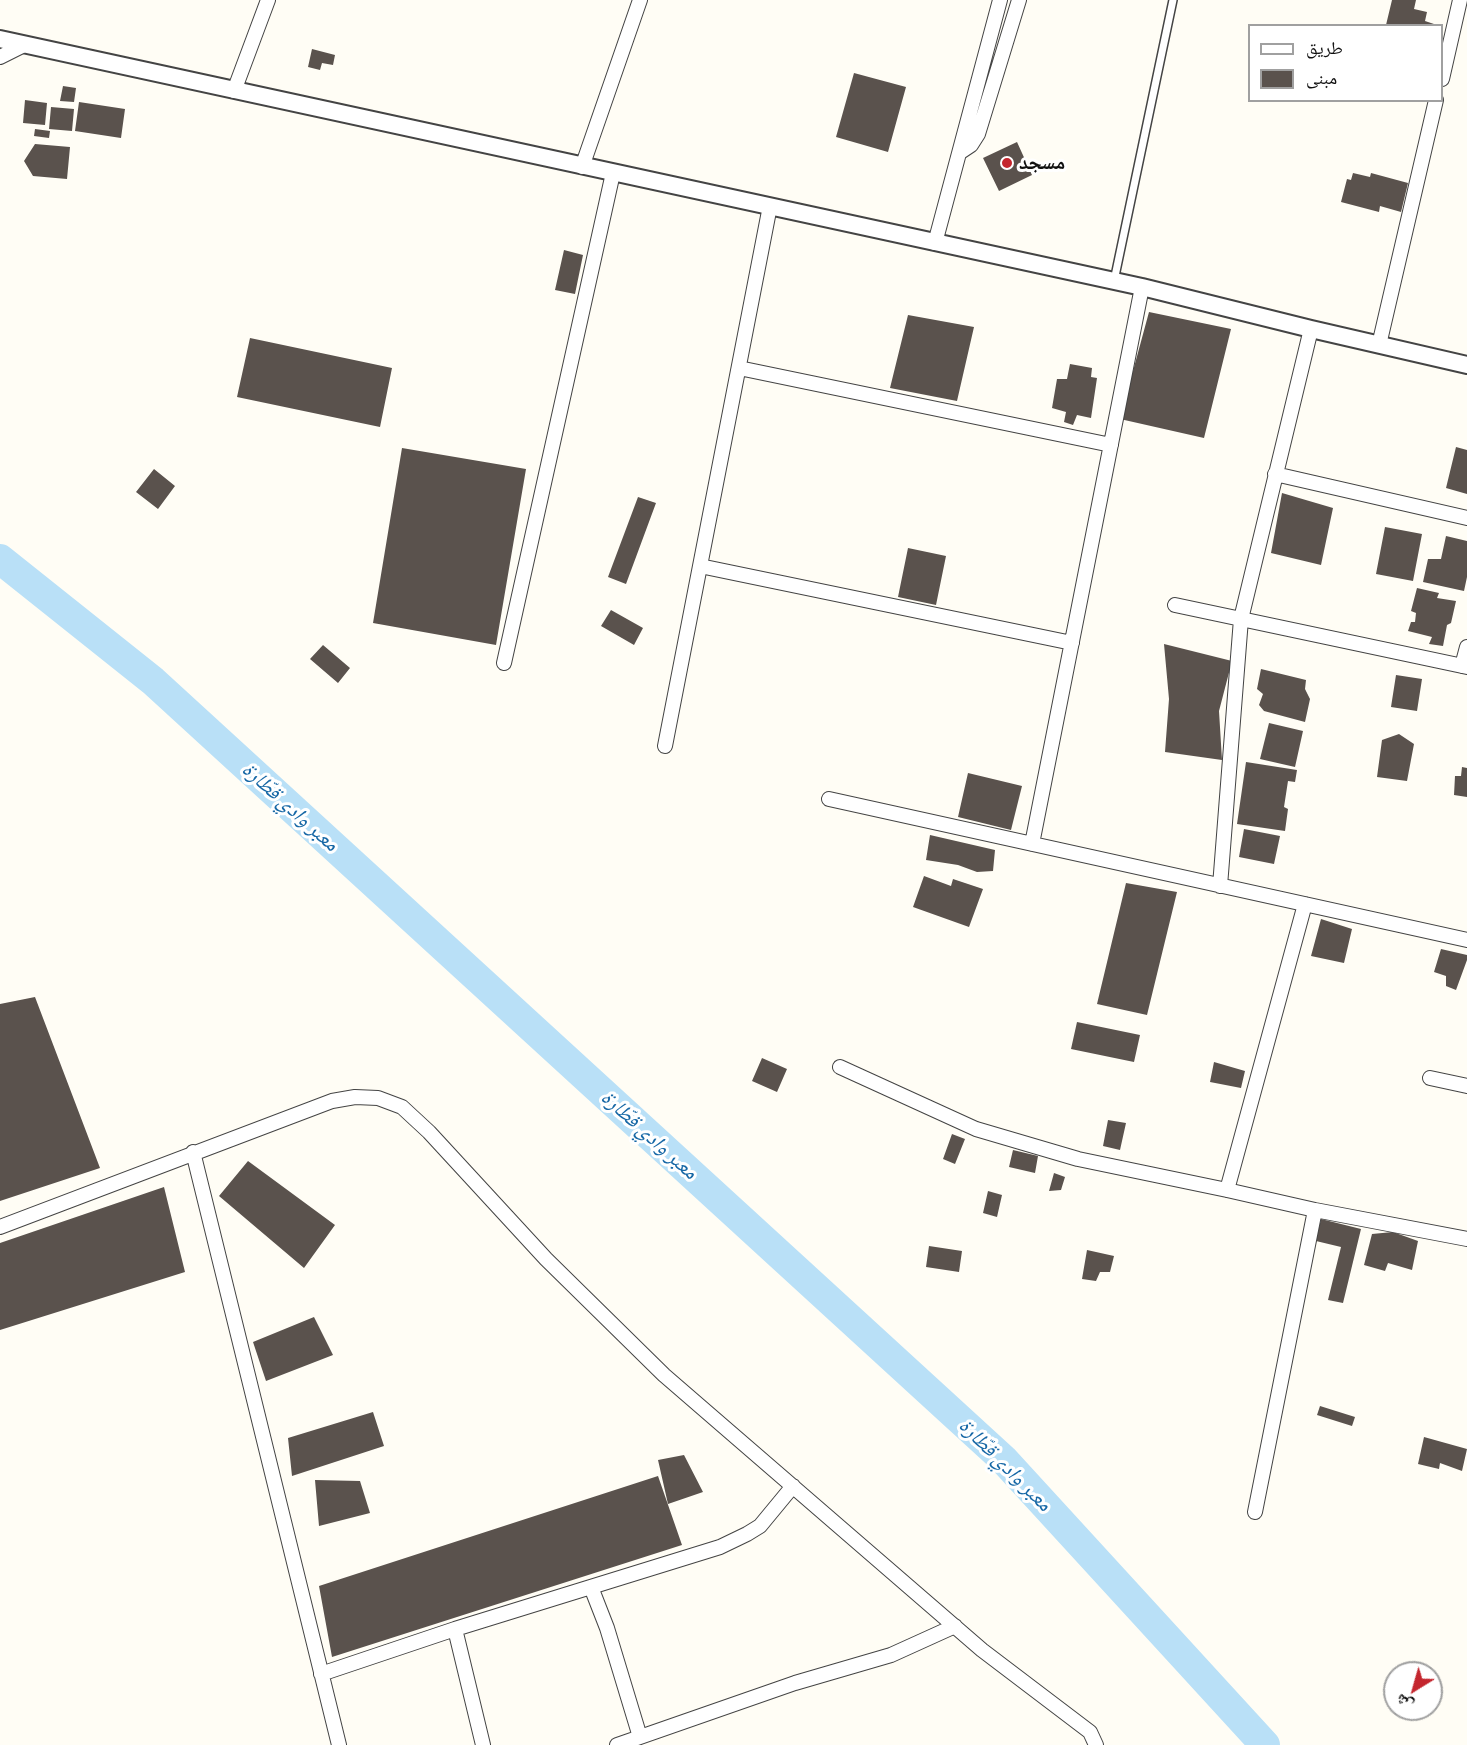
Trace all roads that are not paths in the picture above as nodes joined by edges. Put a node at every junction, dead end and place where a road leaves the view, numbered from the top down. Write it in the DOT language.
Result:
graph roads {
  1 [pos="268,0"];
  2 [pos="640,0"];
  3 [pos="1000,0"];
  4 [pos="1019,0"];
  5 [pos="1173,0"];
  6 [pos="1460,0"];
  7 [pos="0,39"];
  8 [pos="24,45"];
  9 [pos="0,57"];
  10 [pos="1443,75"];
  11 [pos="234,91"];
  12 [pos="1437,102"];
  13 [pos="960,153"];
  14 [pos="582,166"];
  15 [pos="613,173"];
  16 [pos="770,207"];
  17 [pos="935,243"];
  18 [pos="1114,281"];
  19 [pos="1142,287"];
  20 [pos="1311,329"];
  21 [pos="1379,345"];
  22 [pos="1467,364"];
  23 [pos="739,369"];
  24 [pos="1111,445"];
  25 [pos="1275,474"];
  26 [pos="1467,518"];
  27 [pos="700,566"];
  28 [pos="1175,605"];
  29 [pos="1241,619"];
  30 [pos="1072,643"];
  31 [pos="1467,647"];
  32 [pos="504,663"];
  33 [pos="1465,666"];
  34 [pos="665,746"];
  35 [pos="829,799"];
  36 [pos="1032,844"];
  37 [pos="1220,886"];
  38 [pos="1305,904"];
  39 [pos="1467,940"];
  40 [pos="840,1067"];
  41 [pos="1430,1078"];
  42 [pos="1467,1086"];
  43 [pos="193,1152"];
  44 [pos="1227,1190"];
  45 [pos="1315,1210"];
  46 [pos="0,1227"];
  47 [pos="1467,1239"];
  48 [pos="793,1486"];
  49 [pos="1255,1512"];
  50 [pos="591,1587"];
  51 [pos="955,1626"];
  52 [pos="455,1629"];
  53 [pos="321,1674"];
  54 [pos="640,1737"];
  55 [pos="339,1745"];
  56 [pos="483,1745"];
  57 [pos="617,1745"];
  58 [pos="1096,1745"];
  1 -- 11 [label="street"];
  2 -- 14 [label="street"];
  3 -- 13 [label="street"];
  4 -- 13 [label="street"];
  5 -- 18 [label="lane"];
  6 -- 10 [label="street"];
  7 -- 8 [label="street"];
  8 -- 9 [label="street"];
  8 -- 11 [label="street"];
  11 -- 14 [label="street"];
  12 -- 21 [label="street"];
  13 -- 17 [label="street"];
  14 -- 15 [label="street"];
  15 -- 16 [label="street"];
  15 -- 32 [label="street"];
  16 -- 17 [label="street"];
  16 -- 23 [label="street"];
  17 -- 18 [label="street"];
  18 -- 19 [label="street"];
  19 -- 20 [label="street"];
  19 -- 24 [label="street"];
  20 -- 21 [label="street"];
  20 -- 25 [label="street"];
  21 -- 22 [label="street"];
  23 -- 24 [label="street"];
  23 -- 27 [label="street"];
  24 -- 30 [label="street"];
  25 -- 26 [label="street"];
  25 -- 29 [label="street"];
  27 -- 30 [label="street"];
  27 -- 34 [label="street"];
  28 -- 29 [label="street"];
  29 -- 33 [label="street"];
  29 -- 37 [label="street"];
  30 -- 36 [label="street"];
  31 -- 33 [label="street"];
  35 -- 36 [label="street"];
  36 -- 37 [label="street"];
  37 -- 38 [label="street"];
  38 -- 39 [label="street"];
  38 -- 44 [label="street"];
  40 -- 44 [label="street"];
  41 -- 42 [label="street"];
  43 -- 46 [label="street"];
  43 -- 48 [label="street"];
  43 -- 53 [label="street"];
  44 -- 45 [label="street"];
  45 -- 47 [label="street"];
  45 -- 49 [label="street"];
  48 -- 50 [label="street"];
  48 -- 51 [label="street"];
  50 -- 52 [label="street"];
  50 -- 54 [label="street"];
  51 -- 54 [label="street"];
  51 -- 58 [label="street"];
  52 -- 53 [label="street"];
  52 -- 56 [label="street"];
  53 -- 55 [label="street"];
  54 -- 57 [label="street"];
}
